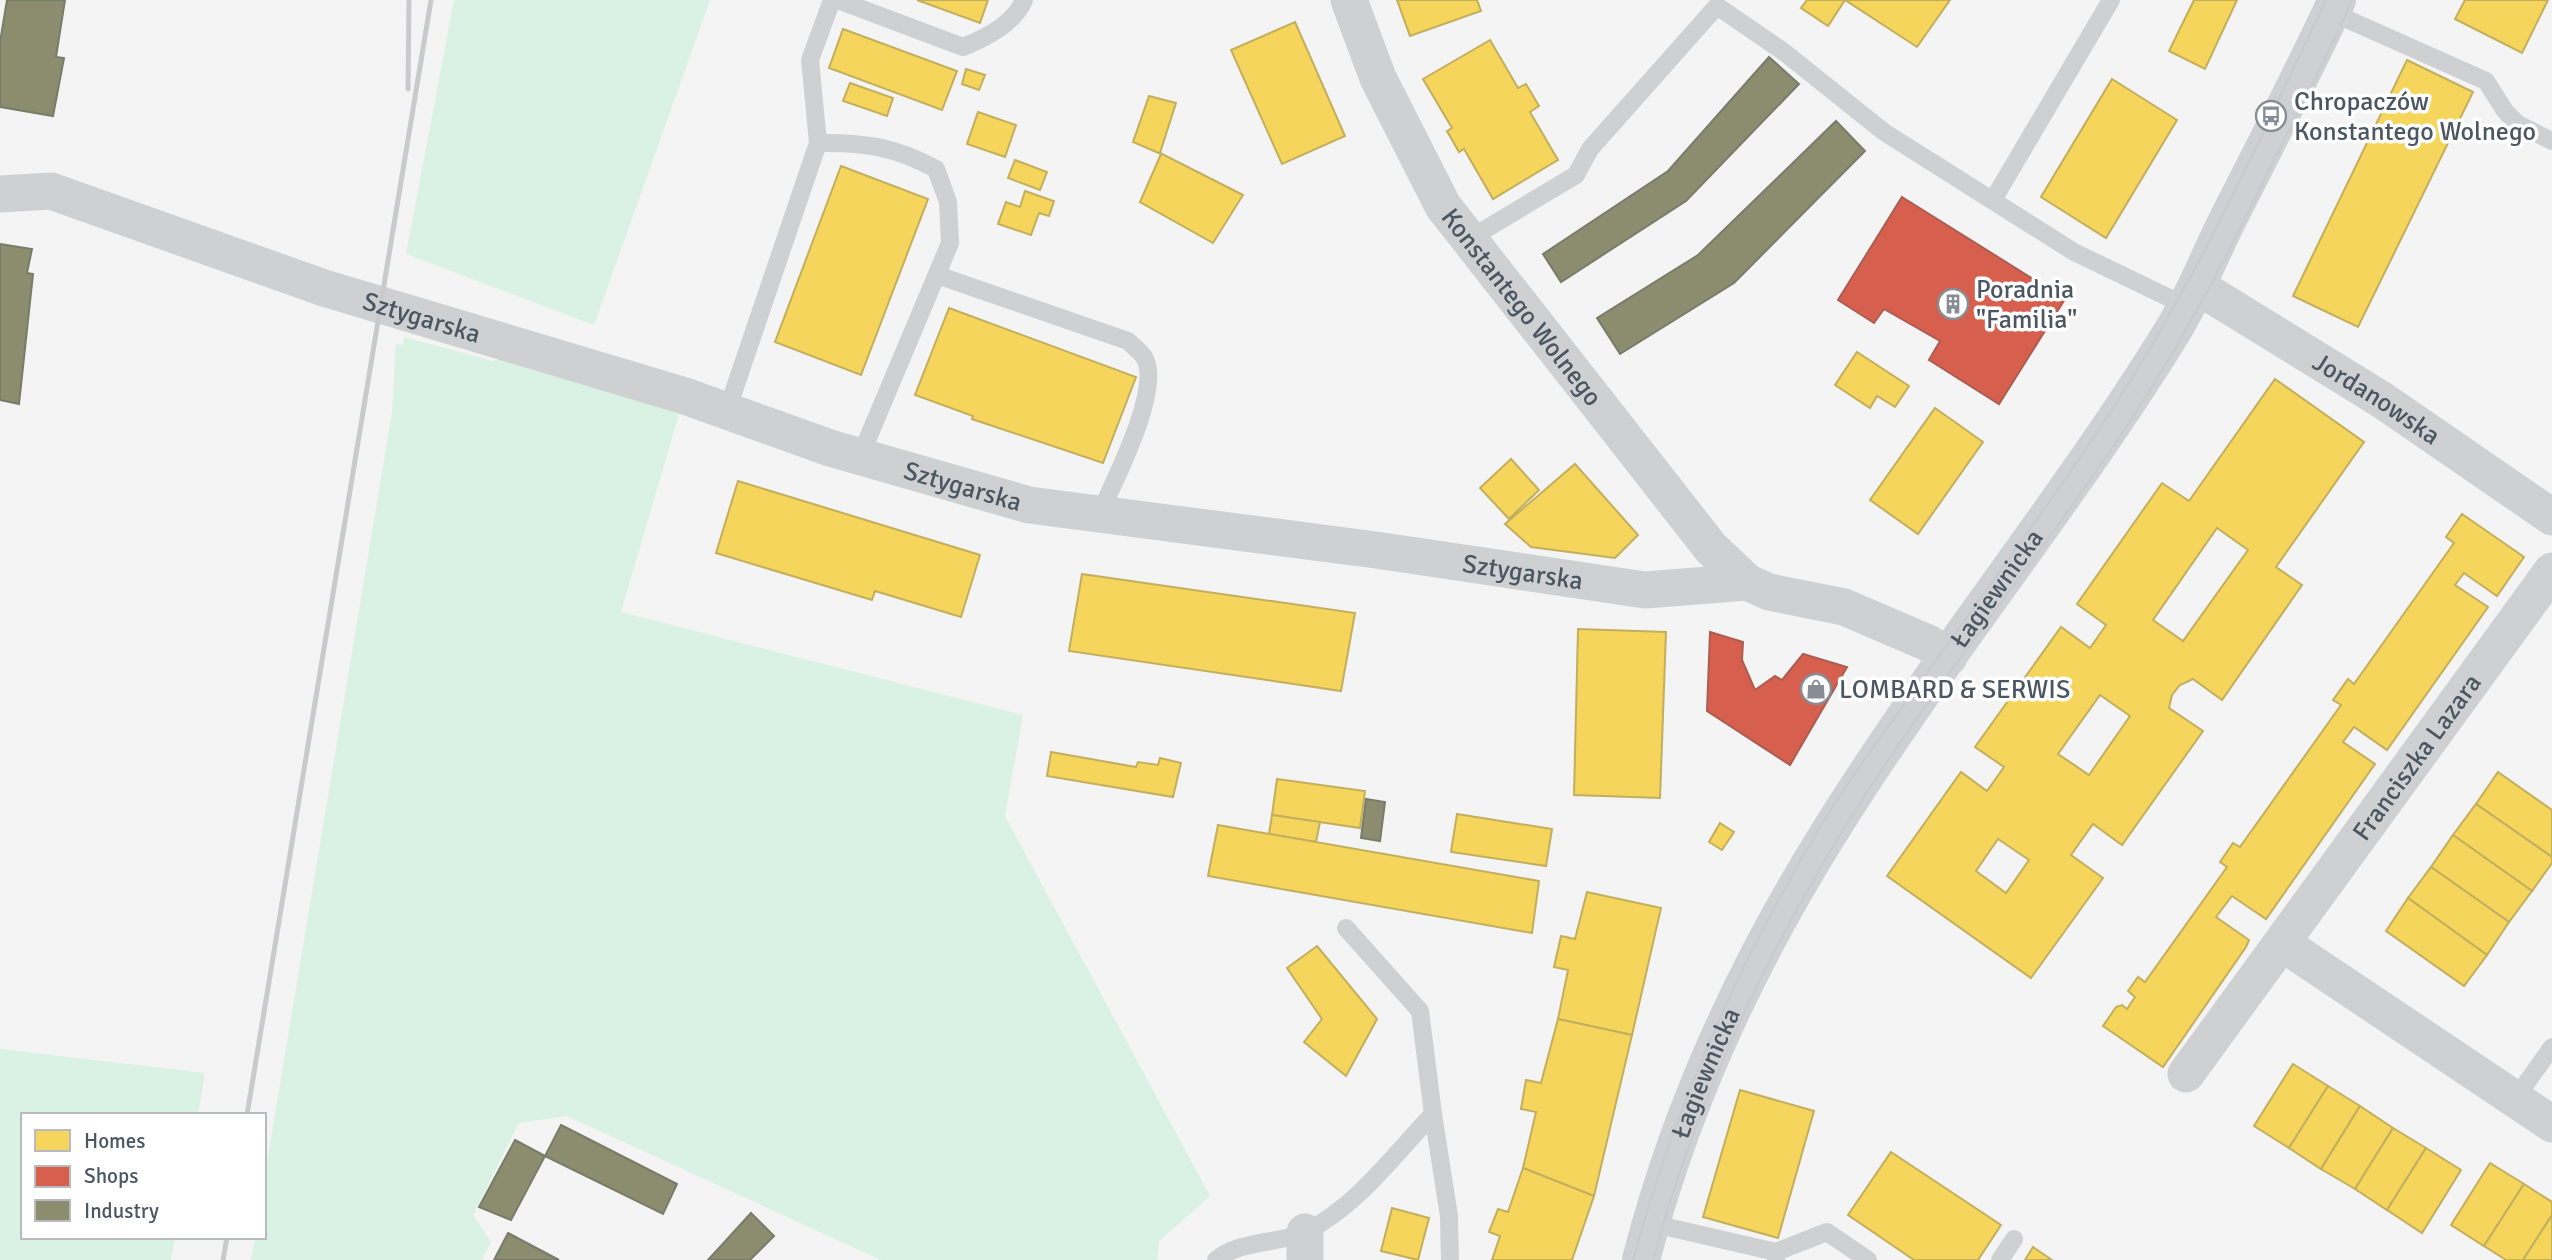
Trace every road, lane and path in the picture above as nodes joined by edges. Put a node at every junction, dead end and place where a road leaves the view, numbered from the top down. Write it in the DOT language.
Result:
graph roads {
  1 [pos="832,0"];
  2 [pos="838,0"];
  3 [pos="1024,0"];
  4 [pos="1349,0"];
  5 [pos="2111,0"];
  6 [pos="2334,6"];
  7 [pos="2552,141"];
  8 [pos="818,143"];
  9 [pos="0,194"];
  10 [pos="1993,200"];
  11 [pos="1469,239"];
  12 [pos="937,275"];
  13 [pos="2192,296"];
  14 [pos="727,411"];
  15 [pos="860,457"];
  16 [pos="1101,513"];
  17 [pos="2552,517"];
  18 [pos="2552,571"];
  19 [pos="1747,583"];
  20 [pos="1949,657"];
  21 [pos="1346,928"];
  22 [pos="2282,943"];
  23 [pos="2552,1047"];
  24 [pos="2186,1074"];
  25 [pos="2515,1099"];
  26 [pos="1433,1114"];
  27 [pos="2552,1124"];
  28 [pos="1650,1223"];
  29 [pos="2014,1239"];
  30 [pos="1305,1246"];
  31 [pos="1776,1256"];
  32 [pos="1216,1260"];
  33 [pos="1450,1260"];
  34 [pos="1641,1260"];
  35 [pos="1868,1260"];
  36 [pos="2000,1260"];
  1 -- 8 [label="lane"];
  2 -- 3 [label="lane"];
  4 -- 11 [label="street, Konstantego Wolnego"];
  5 -- 10 [label="lane"];
  6 -- 7 [label="lane"];
  6 -- 13 [label="street, Łagiewnicka"];
  8 -- 12 [label="lane"];
  8 -- 14 [label="lane"];
  9 -- 14 [label="street, Sztygarska"];
  10 -- 11 [label="lane"];
  10 -- 13 [label="lane"];
  11 -- 19 [label="street, Konstantego Wolnego"];
  12 -- 15 [label="lane"];
  12 -- 16 [label="lane"];
  13 -- 17 [label="street, Jordanowska"];
  13 -- 20 [label="street, Łagiewnicka"];
  14 -- 15 [label="street, Sztygarska"];
  15 -- 16 [label="street, Sztygarska"];
  16 -- 19 [label="street, Sztygarska"];
  18 -- 22 [label="street, Franciszka Lazara"];
  19 -- 20 [label="street, Sztygarska"];
  20 -- 28 [label="street, Łagiewnicka"];
  21 -- 26 [label="lane"];
  22 -- 24 [label="street, Franciszka Lazara"];
  22 -- 25 [label="street"];
  23 -- 25 [label="lane"];
  25 -- 27 [label="street"];
  26 -- 30 [label="lane"];
  26 -- 33 [label="lane"];
  28 -- 31 [label="lane"];
  28 -- 34 [label="street, Łagiewnicka"];
  29 -- 36 [label="lane"];
  30 -- 32 [label="lane"];
  31 -- 35 [label="lane"];
}
